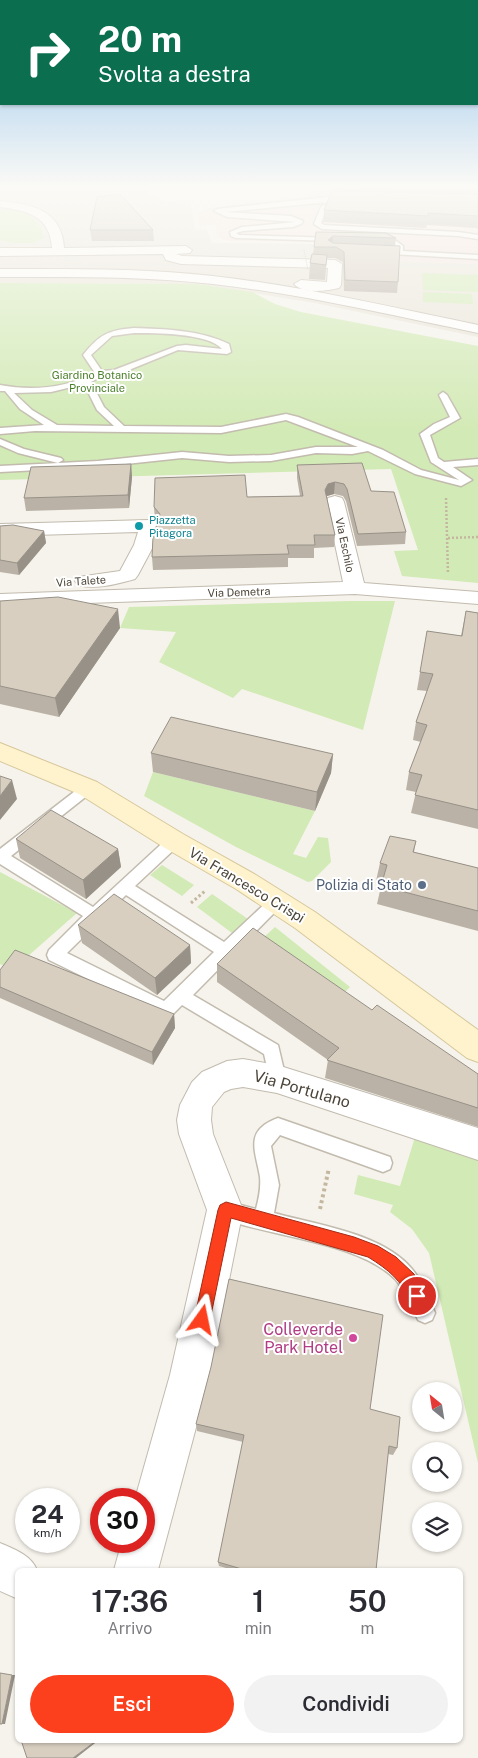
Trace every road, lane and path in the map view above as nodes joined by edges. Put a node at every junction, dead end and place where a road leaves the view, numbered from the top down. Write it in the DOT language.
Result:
graph roads {
  1 [pos="335,270"];
  2 [pos="0,273"];
  3 [pos="235,283"];
  4 [pos="478,329"];
  5 [pos="100,374"];
  6 [pos="87,382"];
  7 [pos="4,389"];
  8 [pos="443,395"];
  9 [pos="57,429"];
  10 [pos="122,429"];
  11 [pos="0,431"];
  12 [pos="0,442"];
  13 [pos="368,448"];
  14 [pos="478,462"];
  15 [pos="75,464"];
  16 [pos="443,465"];
  17 [pos="0,469"];
  18 [pos="465,482"];
  19 [pos="335,502"];
  20 [pos="0,530"];
  21 [pos="478,537"];
  22 [pos="448,538"];
  23 [pos="0,584"];
  24 [pos="354,588"];
  25 [pos="445,595"];
  26 [pos="478,598"];
  27 [pos="0,600"];
  28 [pos="0,751"];
  29 [pos="88,788"];
  30 [pos="174,841"];
  31 [pos="0,857"];
  32 [pos="226,871"];
  33 [pos="125,887"];
  34 [pos="276,902"];
  35 [pos="94,915"];
  36 [pos="173,918"];
  37 [pos="225,952"];
  38 [pos="181,996"];
  39 [pos="478,1048"];
  40 [pos="277,1079"];
  41 [pos="478,1144"];
  42 [pos="335,1146"];
  43 [pos="382,1162"];
  44 [pos="226,1210"];
  45 [pos="263,1220"];
  46 [pos="315,1234"];
  47 [pos="425,1312"];
  48 [pos="0,1565"];
  49 [pos="137,1568"];
  50 [pos="15,1575"];
  1 -- 3 [label="street"];
  2 -- 3 [label="street"];
  3 -- 4 [label="street"];
  5 -- 5 [label="lane"];
  5 -- 6 [label="lane"];
  6 -- 7 [label="lane"];
  6 -- 10 [label="lane"];
  7 -- 9 [label="lane"];
  8 -- 16 [label="lane"];
  9 -- 10 [label="lane"];
  9 -- 11 [label="lane"];
  10 -- 13 [label="lane"];
  12 -- 15 [label="lane"];
  13 -- 15 [label="lane"];
  13 -- 18 [label="lane"];
  14 -- 16 [label="lane"];
  15 -- 17 [label="lane"];
  16 -- 18 [label="lane"];
  18 -- 22 [label="path"];
  19 -- 24 [label="street, Via Eschilo"];
  20 -- 23 [label="street, Via Talete"];
  21 -- 22 [label="path"];
  22 -- 25 [label="path"];
  24 -- 25 [label="street, Via Demetra"];
  24 -- 27 [label="street, Via Demetra"];
  25 -- 26 [label="street, Via Demetra"];
  28 -- 29 [label="main road, Via Francesco Crispi"];
  29 -- 30 [label="main road, Via Francesco Crispi"];
  29 -- 31 [label="lane"];
  30 -- 32 [label="main road, Via Francesco Crispi"];
  30 -- 33 [label="lane"];
  31 -- 35 [label="lane"];
  32 -- 34 [label="main road, Via Francesco Crispi"];
  32 -- 36 [label="path"];
  33 -- 35 [label="lane"];
  33 -- 36 [label="lane"];
  34 -- 37 [label="lane"];
  34 -- 39 [label="main road, Via Francesco Crispi"];
  35 -- 38 [label="lane"];
  36 -- 37 [label="lane"];
  37 -- 38 [label="lane"];
  38 -- 40 [label="lane"];
  40 -- 41 [label="street, Via Portulano"];
  40 -- 44 [label="street, Via Portulano"];
  42 -- 43 [label="lane"];
  42 -- 45 [label="lane"];
  42 -- 46 [label="path"];
  44 -- 45 [label="lane"];
  44 -- 49 [label="street"];
  45 -- 46 [label="lane"];
  46 -- 47 [label="lane"];
  48 -- 50 [label="street"];
}
